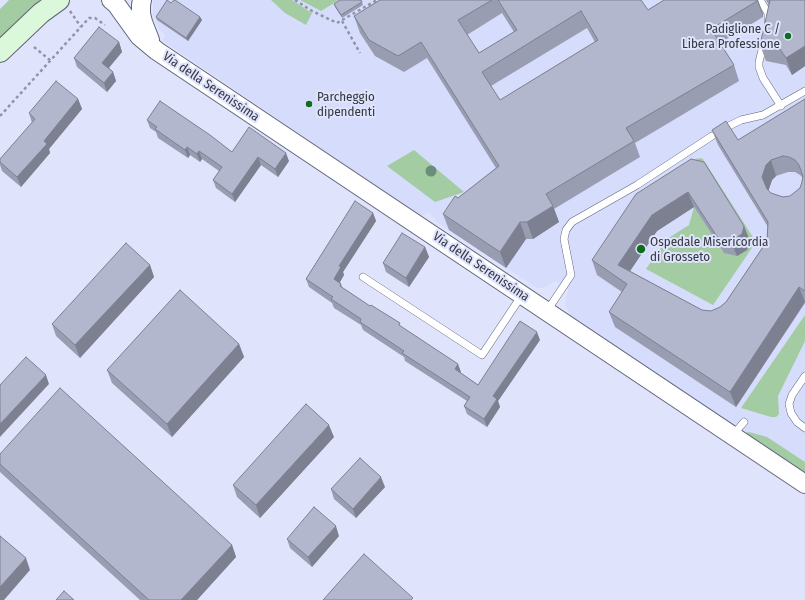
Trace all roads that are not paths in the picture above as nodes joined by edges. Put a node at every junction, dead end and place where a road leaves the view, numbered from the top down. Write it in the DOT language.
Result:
graph roads {
  1 [pos="111,0"];
  2 [pos="142,0"];
  3 [pos="760,0"];
  4 [pos="62,3"];
  5 [pos="157,51"];
  6 [pos="0,52"];
  7 [pos="805,91"];
  8 [pos="781,106"];
  9 [pos="721,131"];
  10 [pos="712,136"];
  11 [pos="363,277"];
  12 [pos="522,294"];
  13 [pos="547,311"];
  14 [pos="805,376"];
  15 [pos="805,428"];
  16 [pos="805,484"];
  1 -- 5 [label="street, Via della Serenissima"];
  2 -- 5 [label="street, Via della Serenissima"];
  3 -- 8 [label="lane"];
  4 -- 6 [label="main road"];
  5 -- 12 [label="street, Via della Serenissima"];
  7 -- 8 [label="lane"];
  8 -- 9 [label="lane"];
  10 -- 13 [label="lane"];
  11 -- 12 [label="lane"];
  12 -- 13 [label="street, Via della Serenissima"];
  13 -- 16 [label="street, Via della Serenissima"];
  14 -- 15 [label="lane"];
}
